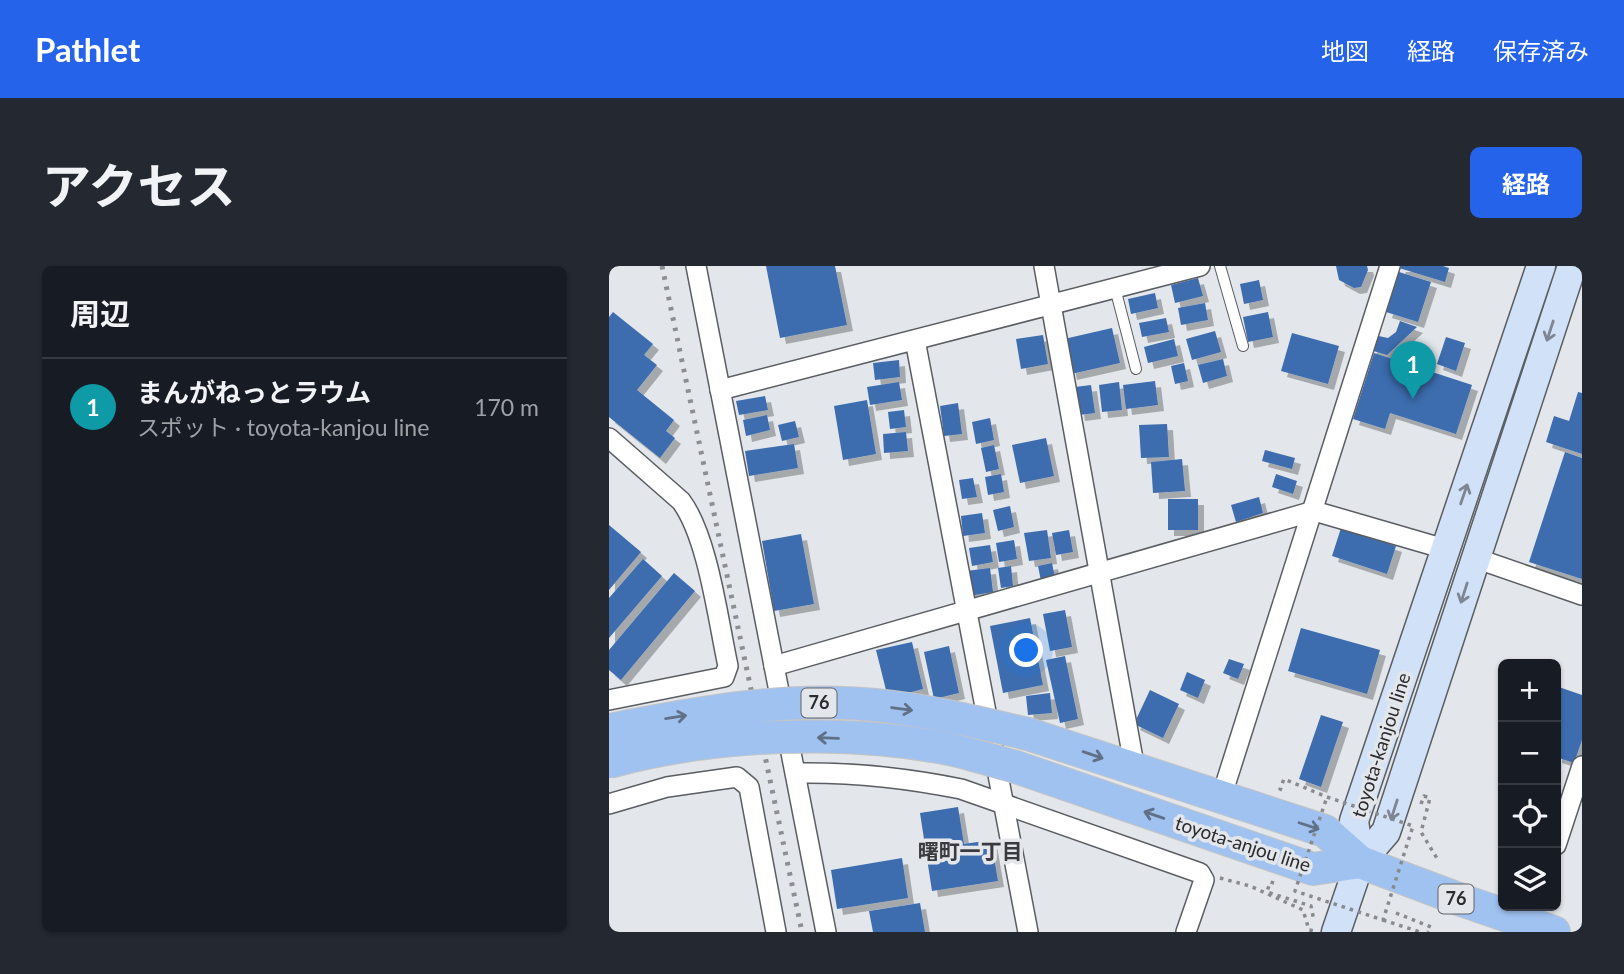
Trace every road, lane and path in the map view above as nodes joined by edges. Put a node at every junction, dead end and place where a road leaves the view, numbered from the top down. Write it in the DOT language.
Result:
graph roads {
  1 [pos="695,266"];
  2 [pos="1044,266"];
  3 [pos="1200,266"];
  4 [pos="1220,266"];
  5 [pos="1390,266"];
  6 [pos="1541,266"];
  7 [pos="1572,266"];
  8 [pos="1115,288"];
  9 [pos="1051,304"];
  10 [pos="915,340"];
  11 [pos="1243,346"];
  12 [pos="1136,369"];
  13 [pos="720,390"];
  14 [pos="609,438"];
  15 [pos="1314,511"];
  16 [pos="1445,549"];
  17 [pos="1475,558"];
  18 [pos="1101,572"];
  19 [pos="1582,595"];
  20 [pos="966,610"];
  21 [pos="774,666"];
  22 [pos="609,699"];
  23 [pos="609,730"];
  24 [pos="609,762"];
  25 [pos="1582,766"];
  26 [pos="1135,770"];
  27 [pos="796,773"];
  28 [pos="1292,794"];
  29 [pos="1328,797"];
  30 [pos="1221,798"];
  31 [pos="1002,803"];
  32 [pos="609,804"];
  33 [pos="1421,806"];
  34 [pos="1417,816"];
  35 [pos="1413,826"];
  36 [pos="1561,830"];
  37 [pos="1438,860"];
  38 [pos="1360,862"];
  39 [pos="1200,873"];
  40 [pos="1283,887"];
  41 [pos="1396,913"];
  42 [pos="1383,920"];
  43 [pos="1540,920"];
  44 [pos="776,932"];
  45 [pos="826,932"];
  46 [pos="1028,932"];
  47 [pos="1186,932"];
  48 [pos="1316,932"];
  49 [pos="1336,932"];
  50 [pos="1420,932"];
  51 [pos="1428,932"];
  1 -- 13 [label="street"];
  2 -- 9 [label="street"];
  3 -- 8 [label="street"];
  4 -- 11 [label="lane"];
  5 -- 15 [label="street"];
  16 -- 6 [label="main road, toyota-kanjou line, one-way"];
  7 -- 17 [label="main road, toyota-kanjou line, one-way"];
  8 -- 9 [label="street"];
  8 -- 12 [label="lane"];
  9 -- 10 [label="street"];
  9 -- 18 [label="street"];
  10 -- 13 [label="street"];
  10 -- 20 [label="street"];
  13 -- 21 [label="street"];
  14 -- 22 [label="street"];
  15 -- 16 [label="street"];
  15 -- 18 [label="street"];
  15 -- 30 [label="street"];
  16 -- 38 [label="main road, toyota-kanjou line"];
  17 -- 19 [label="street"];
  17 -- 38 [label="main road, toyota-kanjou line, one-way"];
  18 -- 20 [label="street"];
  18 -- 26 [label="street"];
  20 -- 21 [label="street"];
  20 -- 31 [label="street"];
  21 -- 27 [label="street"];
  23 -- 26 [label="main road, toyota-anjou line / 76, one-way, bridge"];
  38 -- 24 [label="main road, toyota-anjou line / 76, one-way, bridge"];
  25 -- 36 [label="street"];
  26 -- 30 [label="main road, toyota-anjou line / 76"];
  27 -- 31 [label="street"];
  27 -- 45 [label="street"];
  28 -- 29 [label="path"];
  29 -- 35 [label="path, bridge"];
  29 -- 42 [label="path, bridge"];
  30 -- 38 [label="main road, toyota-anjou line / 76, one-way"];
  31 -- 39 [label="street"];
  31 -- 46 [label="street"];
  32 -- 44 [label="street"];
  33 -- 37 [label="path"];
  34 -- 35 [label="path"];
  35 -- 42 [label="path, bridge"];
  38 -- 43 [label="main road, 76"];
  38 -- 49 [label="main road"];
  39 -- 47 [label="street"];
  39 -- 48 [label="path"];
  40 -- 48 [label="path"];
  41 -- 51 [label="path"];
  42 -- 50 [label="path"];
}
